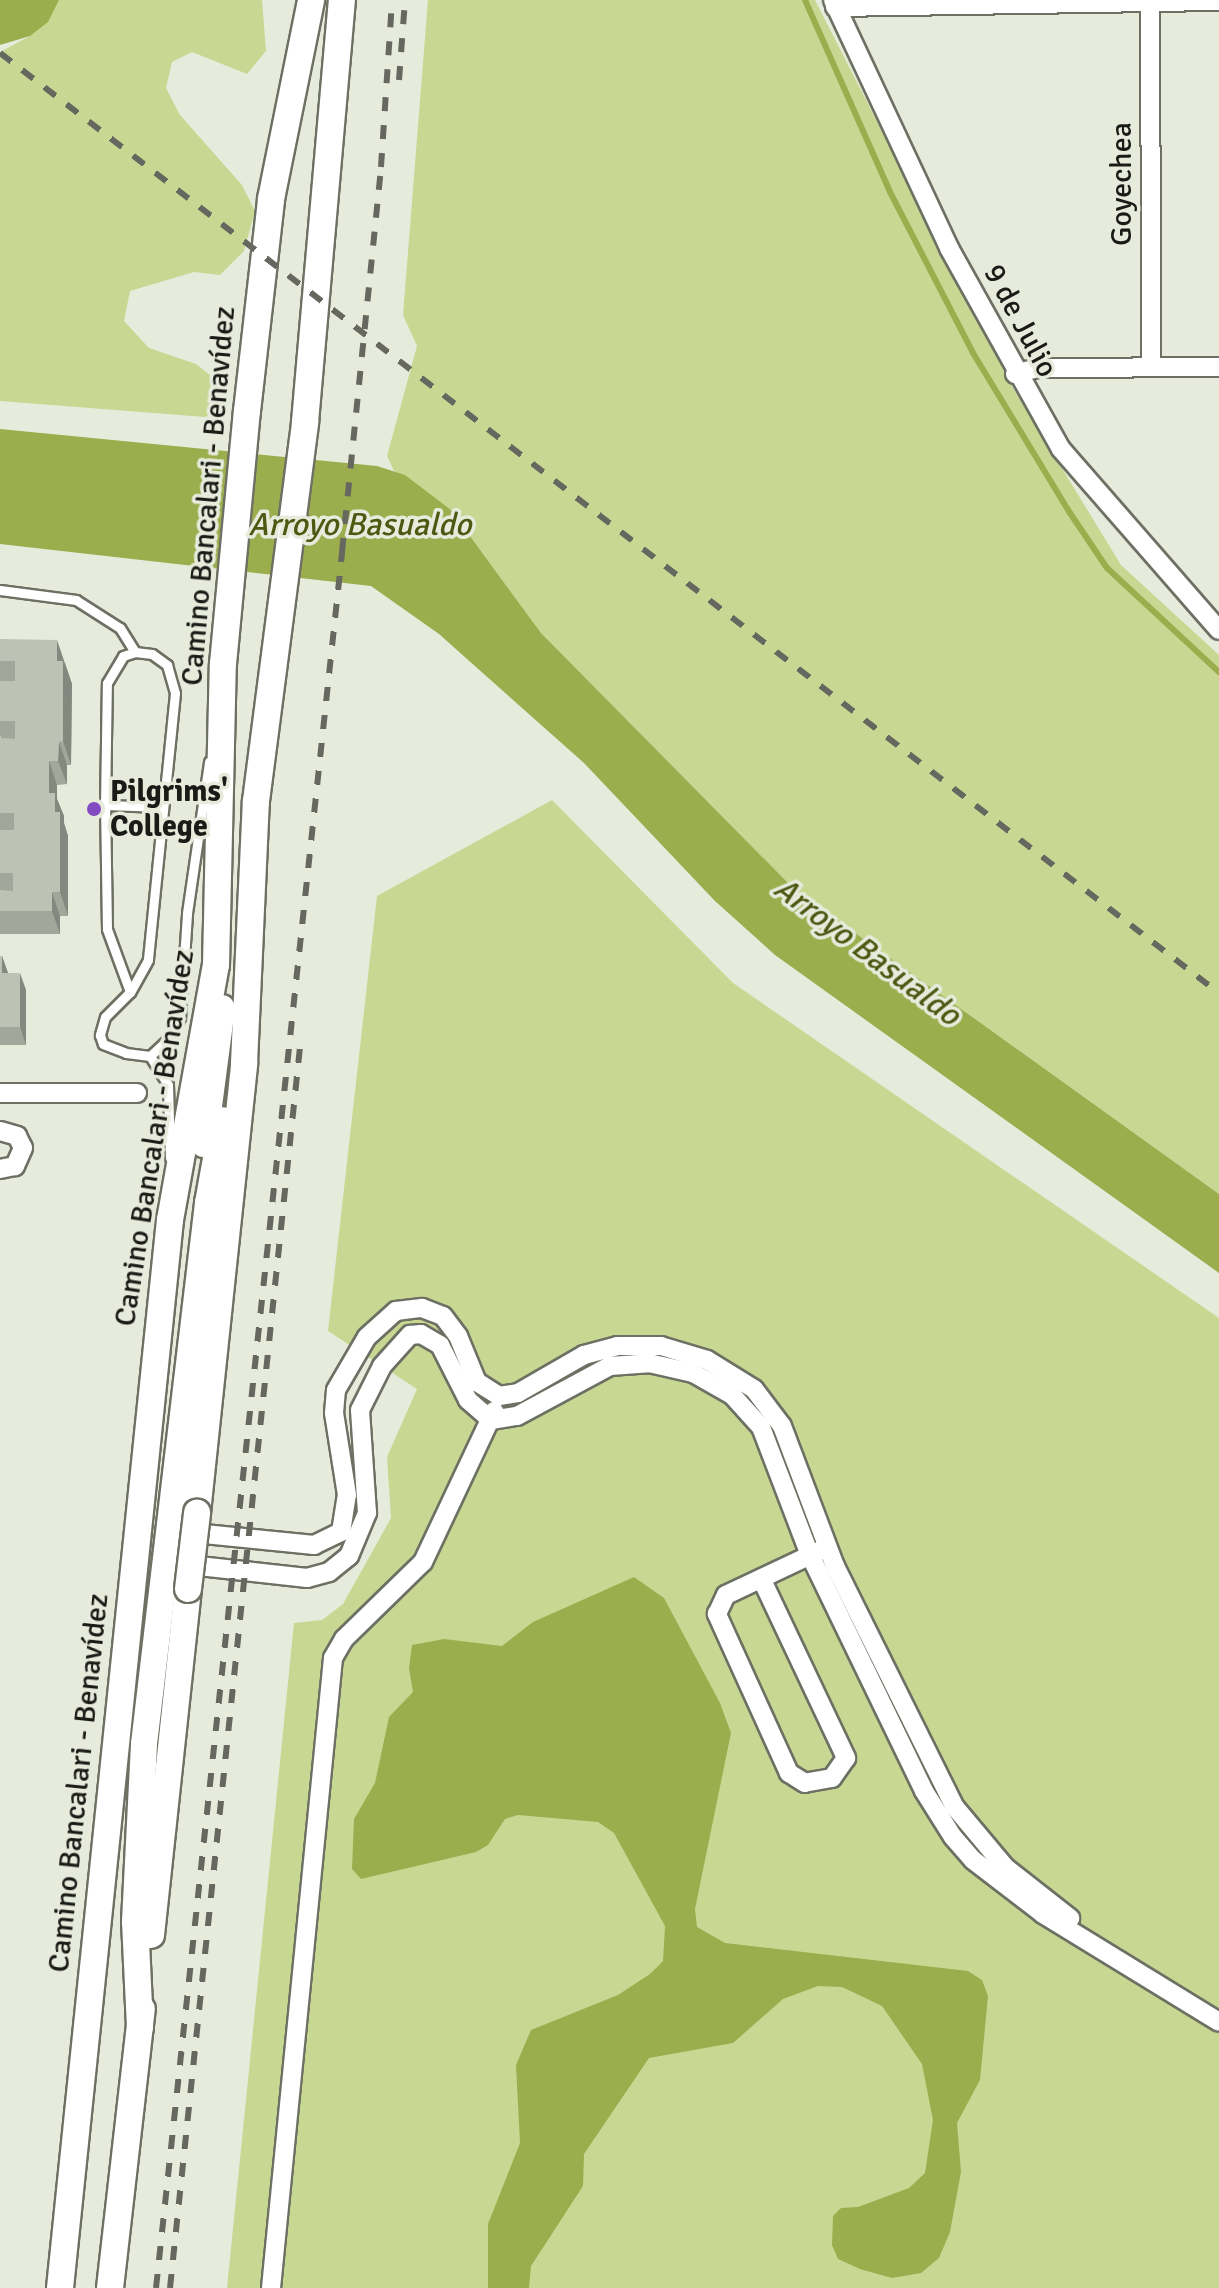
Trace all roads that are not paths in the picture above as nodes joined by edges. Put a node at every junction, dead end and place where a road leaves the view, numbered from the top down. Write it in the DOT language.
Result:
graph roads {
  1 [pos="311,0"];
  2 [pos="342,0"];
  3 [pos="1150,0"];
  4 [pos="1219,1"];
  5 [pos="834,3"];
  6 [pos="1151,367"];
  7 [pos="1219,367"];
  8 [pos="1015,374"];
  9 [pos="0,590"];
  10 [pos="1219,630"];
  11 [pos="135,652"];
  12 [pos="223,664"];
  13 [pos="105,805"];
  14 [pos="163,807"];
  15 [pos="216,965"];
  16 [pos="130,992"];
  17 [pos="247,996"];
  18 [pos="150,1056"];
  19 [pos="0,1093"];
  20 [pos="137,1093"];
  21 [pos="0,1131"];
  22 [pos="1,1175"];
  23 [pos="170,1220"];
  24 [pos="347,1366"];
  25 [pos="371,1382"];
  26 [pos="184,1395"];
  27 [pos="499,1396"];
  28 [pos="491,1420"];
  29 [pos="169,1530"];
  30 [pos="819,1551"];
  31 [pos="165,1562"];
  32 [pos="762,1580"];
  33 [pos="144,1744"];
  34 [pos="1219,2022"];
  35 [pos="140,2027"];
  36 [pos="76,2130"];
  37 [pos="60,2288"];
  38 [pos="110,2288"];
  39 [pos="271,2288"];
  1 -- 12 [label="main road, Camino Bancalari - Benavídez"];
  2 -- 17 [label="main road"];
  3 -- 4 [label="street"];
  3 -- 5 [label="street"];
  3 -- 6 [label="street, Goyechea"];
  5 -- 8 [label="street, 9 de Julio"];
  6 -- 7 [label="street"];
  6 -- 8 [label="street"];
  8 -- 10 [label="street, 9 de Julio"];
  9 -- 11 [label="lane"];
  11 -- 13 [label="lane"];
  11 -- 14 [label="lane"];
  12 -- 15 [label="main road, Camino Bancalari - Benavídez"];
  12 -- 18 [label="lane"];
  13 -- 14 [label="lane"];
  13 -- 16 [label="lane"];
  14 -- 16 [label="lane"];
  15 -- 23 [label="main road, Camino Bancalari - Benavídez"];
  15 -- 26 [label="main road"];
  16 -- 18 [label="lane"];
  17 -- 26 [label="main road"];
  17 -- 35 [label="main road, bridge"];
  18 -- 23 [label="lane"];
  19 -- 20 [label="street"];
  21 -- 22 [label="street"];
  23 -- 36 [label="main road, Camino Bancalari - Benavídez"];
  24 -- 25 [label="street"];
  24 -- 27 [label="street"];
  24 -- 29 [label="street"];
  25 -- 28 [label="street"];
  25 -- 31 [label="street"];
  26 -- 29 [label="main road"];
  27 -- 28 [label="street"];
  27 -- 30 [label="street"];
  28 -- 30 [label="street"];
  28 -- 39 [label="street"];
  29 -- 31 [label="main road"];
  30 -- 32 [label="street"];
  30 -- 34 [label="street"];
  31 -- 33 [label="main road"];
  32 -- 32 [label="street"];
  33 -- 35 [label="main road"];
  33 -- 36 [label="main road"];
  35 -- 38 [label="main road"];
  36 -- 37 [label="main road, Camino Bancalari - Benavídez"];
}
